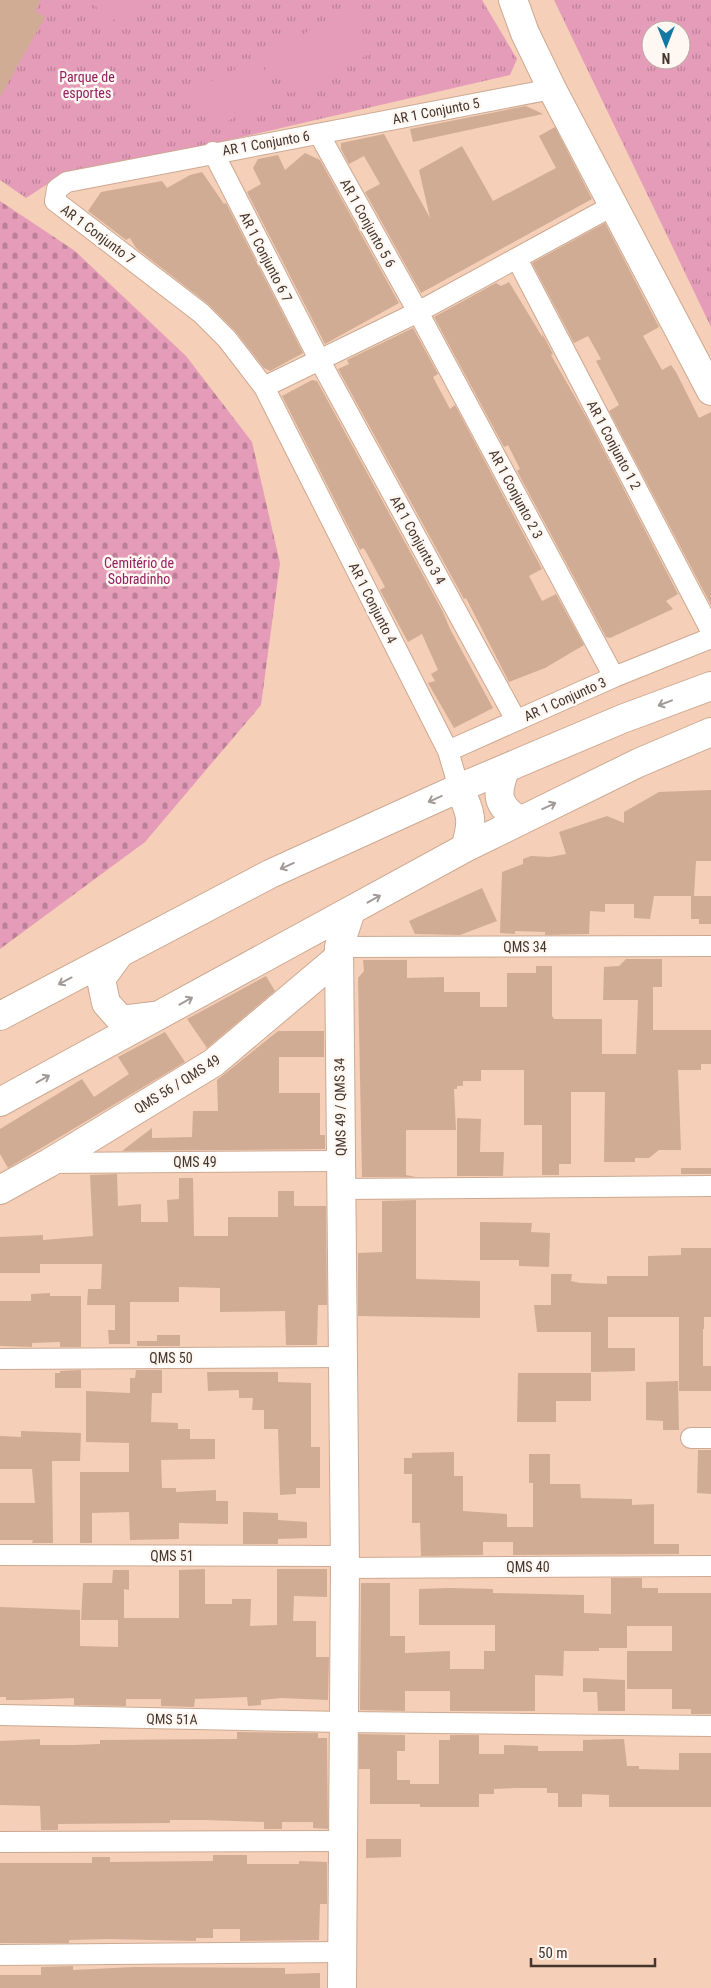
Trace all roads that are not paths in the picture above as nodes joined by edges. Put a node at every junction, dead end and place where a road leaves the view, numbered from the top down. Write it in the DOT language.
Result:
graph roads {
  1 [pos="503,0"];
  2 [pos="513,0"];
  3 [pos="525,33"];
  4 [pos="552,89"];
  5 [pos="319,134"];
  6 [pos="213,152"];
  7 [pos="614,204"];
  8 [pos="517,259"];
  9 [pos="418,312"];
  10 [pos="320,361"];
  11 [pos="264,387"];
  12 [pos="711,391"];
  13 [pos="711,631"];
  14 [pos="711,638"];
  15 [pos="614,677"];
  16 [pos="711,686"];
  17 [pos="516,720"];
  18 [pos="711,732"];
  19 [pos="448,751"];
  20 [pos="506,770"];
  21 [pos="459,788"];
  22 [pos="519,820"];
  23 [pos="465,848"];
  24 [pos="351,911"];
  25 [pos="300,940"];
  26 [pos="711,946"];
  27 [pos="123,950"];
  28 [pos="338,952"];
  29 [pos="0,1016"];
  30 [pos="159,1016"];
  31 [pos="0,1102"];
  32 [pos="340,1161"];
  33 [pos="49,1163"];
  34 [pos="711,1186"];
  35 [pos="341,1189"];
  36 [pos="0,1190"];
  37 [pos="342,1357"];
  38 [pos="0,1359"];
  39 [pos="691,1438"];
  40 [pos="711,1438"];
  41 [pos="0,1555"];
  42 [pos="345,1562"];
  43 [pos="711,1566"];
  44 [pos="0,1715"];
  45 [pos="344,1722"];
  46 [pos="711,1726"];
  47 [pos="343,1841"];
  48 [pos="0,1842"];
  49 [pos="341,1952"];
  50 [pos="0,1955"];
  51 [pos="342,1988"];
  1 -- 3 [label="street"];
  2 -- 3 [label="street"];
  3 -- 4 [label="street"];
  4 -- 5 [label="street, AR 1 Conjunto 5"];
  4 -- 7 [label="street"];
  5 -- 6 [label="street, AR 1 Conjunto 6"];
  5 -- 9 [label="street, AR 1 Conjunto 5 6"];
  6 -- 10 [label="street, AR 1 Conjunto 6 7"];
  6 -- 11 [label="street, AR 1 Conjunto 7"];
  7 -- 8 [label="street"];
  7 -- 12 [label="street"];
  8 -- 9 [label="street"];
  8 -- 13 [label="street, AR 1 Conjunto 1 2"];
  9 -- 10 [label="street"];
  9 -- 15 [label="street, AR 1 Conjunto 2 3"];
  10 -- 11 [label="street"];
  10 -- 17 [label="street, AR 1 Conjunto 3 4"];
  11 -- 19 [label="street, AR 1 Conjunto 4"];
  14 -- 15 [label="street, AR 1 Conjunto 3"];
  15 -- 17 [label="street, AR 1 Conjunto 3"];
  16 -- 20 [label="street, one-way"];
  17 -- 19 [label="street"];
  22 -- 18 [label="street, one-way"];
  19 -- 21 [label="street, AR 1 Conjunto 4"];
  20 -- 21 [label="street"];
  20 -- 22 [label="street"];
  21 -- 23 [label="street"];
  21 -- 27 [label="street, one-way"];
  22 -- 23 [label="street"];
  24 -- 23 [label="street, one-way"];
  24 -- 25 [label="street"];
  24 -- 28 [label="street"];
  25 -- 28 [label="street"];
  30 -- 25 [label="street, one-way"];
  26 -- 28 [label="street, QMS 34"];
  27 -- 29 [label="street, one-way"];
  27 -- 30 [label="street"];
  28 -- 32 [label="street, QMS 49 / QMS 34"];
  28 -- 33 [label="street, QMS 56 / QMS 49"];
  31 -- 30 [label="street, one-way"];
  32 -- 33 [label="street, QMS 49"];
  32 -- 35 [label="street, QMS 49 / QMS 34"];
  33 -- 36 [label="street, QMS 56 / QMS 49"];
  34 -- 35 [label="street"];
  35 -- 37 [label="street, QMS 49 / QMS 34"];
  37 -- 38 [label="street, QMS 50"];
  37 -- 42 [label="street, QMS 49 / QMS 34"];
  39 -- 40 [label="street"];
  41 -- 42 [label="street, QMS 51"];
  42 -- 43 [label="street, QMS 40"];
  42 -- 45 [label="street, QMS 49 / QMS 34"];
  44 -- 45 [label="street, QMS 51A"];
  45 -- 46 [label="street, QMS 51A"];
  45 -- 47 [label="street, QMS 49 / QMS 34"];
  47 -- 48 [label="street"];
  47 -- 49 [label="street, QMS 49 / QMS 34"];
  49 -- 50 [label="street"];
  49 -- 51 [label="street, QMS 49 / QMS 34"];
}
